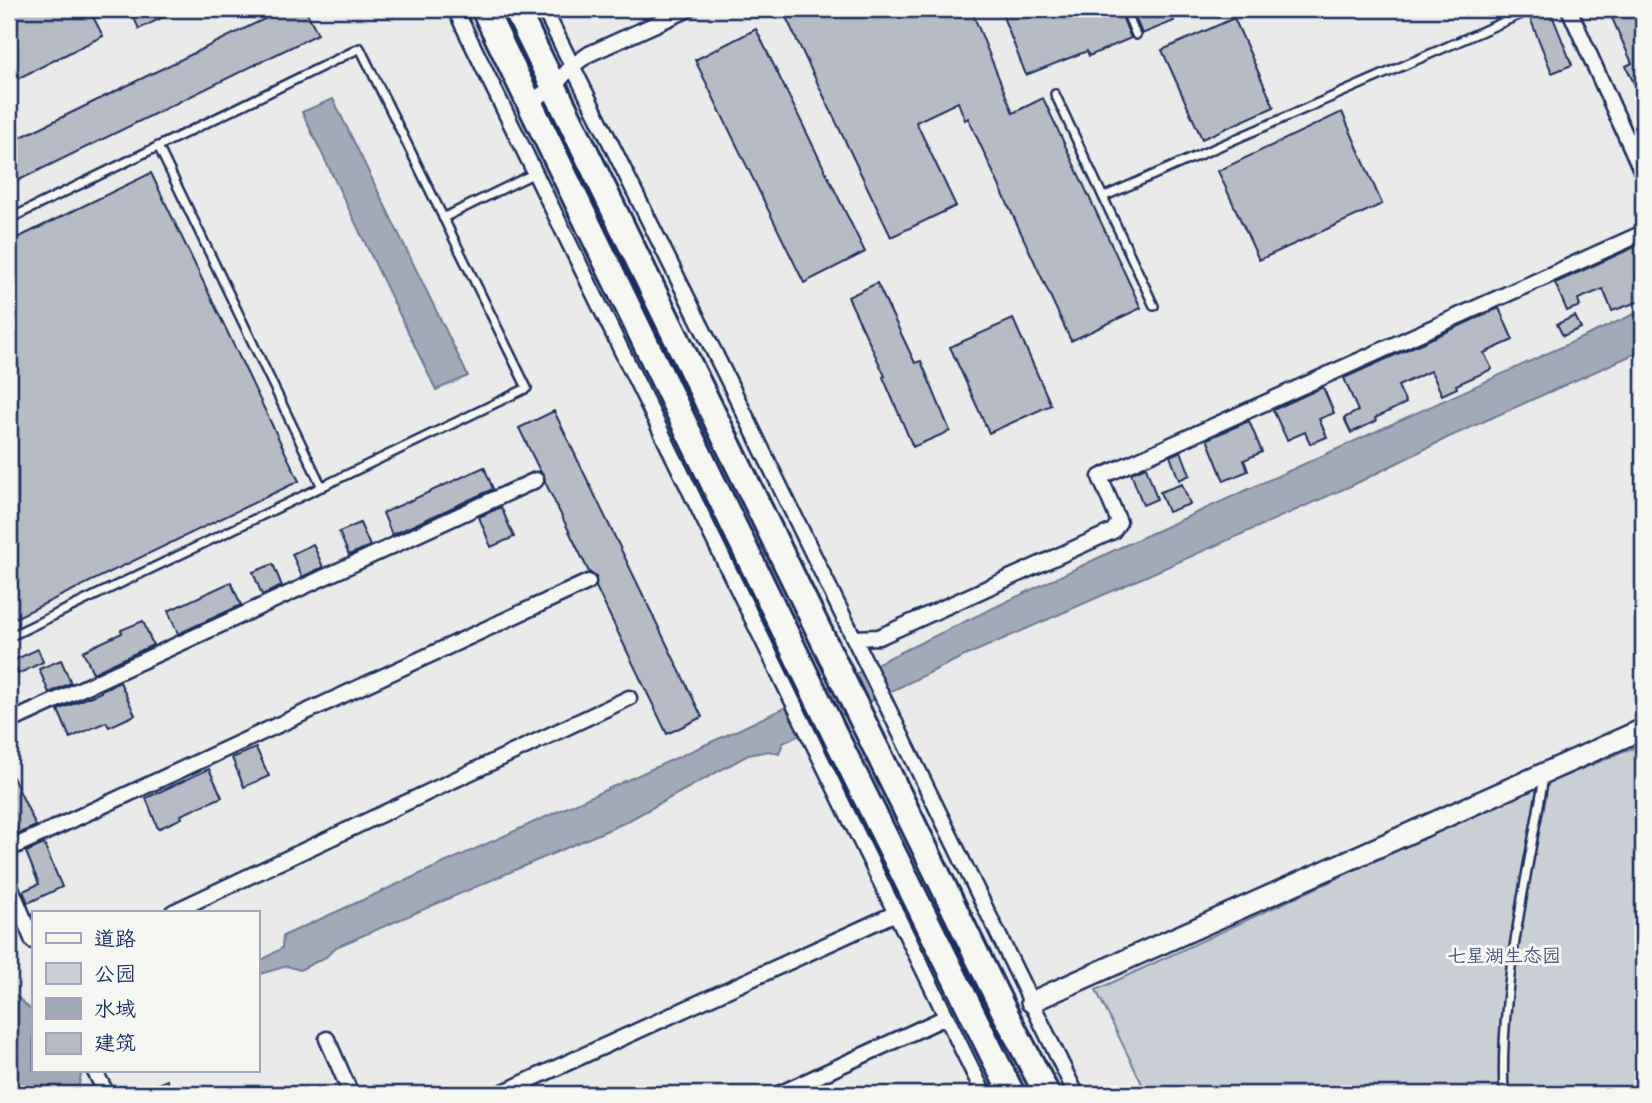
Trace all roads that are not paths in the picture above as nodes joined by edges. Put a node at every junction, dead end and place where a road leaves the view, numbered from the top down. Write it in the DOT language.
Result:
graph roads {
  1 [pos="455,9"];
  2 [pos="484,9"];
  3 [pos="516,9"];
  4 [pos="544,9"];
  5 [pos="689,9"];
  6 [pos="1125,9"];
  7 [pos="1533,9"];
  8 [pos="1569,9"];
  9 [pos="1136,35"];
  10 [pos="572,66"];
  11 [pos="554,86"];
  12 [pos="1055,94"];
  13 [pos="530,103"];
  14 [pos="158,146"];
  15 [pos="558,161"];
  16 [pos="535,173"];
  17 [pos="1643,174"];
  18 [pos="1103,197"];
  19 [pos="443,218"];
  20 [pos="9,219"];
  21 [pos="1643,233"];
  22 [pos="1154,306"];
  23 [pos="536,480"];
  24 [pos="322,487"];
  25 [pos="588,582"];
  26 [pos="9,637"];
  27 [pos="854,638"];
  28 [pos="629,698"];
  29 [pos="9,722"];
  30 [pos="1643,729"];
  31 [pos="1545,773"];
  32 [pos="9,849"];
  33 [pos="9,883"];
  34 [pos="175,911"];
  35 [pos="896,913"];
  36 [pos="32,939"];
  37 [pos="1031,1002"];
  38 [pos="946,1017"];
  39 [pos="327,1039"];
  40 [pos="96,1075"];
  41 [pos="107,1094"];
  42 [pos="351,1094"];
  43 [pos="499,1094"];
  44 [pos="779,1094"];
  45 [pos="984,1094"];
  46 [pos="1012,1094"];
  47 [pos="1047,1094"];
  48 [pos="1076,1094"];
  49 [pos="1504,1094"];
  1 -- 16 [label="street"];
  2 -- 13 [label="highway"];
  3 -- 11 [label="highway"];
  4 -- 10 [label="street"];
  5 -- 10 [label="street"];
  6 -- 9 [label="lane"];
  7 -- 18 [label="lane"];
  8 -- 17 [label="street"];
  10 -- 11 [label="street"];
  10 -- 27 [label="street"];
  11 -- 13 [label="street"];
  11 -- 47 [label="highway"];
  12 -- 18 [label="lane"];
  13 -- 15 [label="highway"];
  14 -- 19 [label="lane"];
  14 -- 20 [label="lane"];
  14 -- 24 [label="lane"];
  15 -- 16 [label="street"];
  15 -- 46 [label="highway"];
  16 -- 19 [label="lane"];
  16 -- 35 [label="street"];
  18 -- 22 [label="lane"];
  19 -- 24 [label="lane"];
  21 -- 27 [label="street"];
  23 -- 29 [label="street"];
  24 -- 26 [label="lane"];
  25 -- 32 [label="street"];
  27 -- 37 [label="street"];
  28 -- 34 [label="street"];
  30 -- 31 [label="street"];
  31 -- 37 [label="street"];
  31 -- 49 [label="lane"];
  33 -- 36 [label="street"];
  35 -- 38 [label="street"];
  35 -- 43 [label="street"];
  37 -- 48 [label="street"];
  38 -- 44 [label="street"];
  38 -- 45 [label="street"];
  39 -- 42 [label="street"];
  40 -- 41 [label="street"];
}
